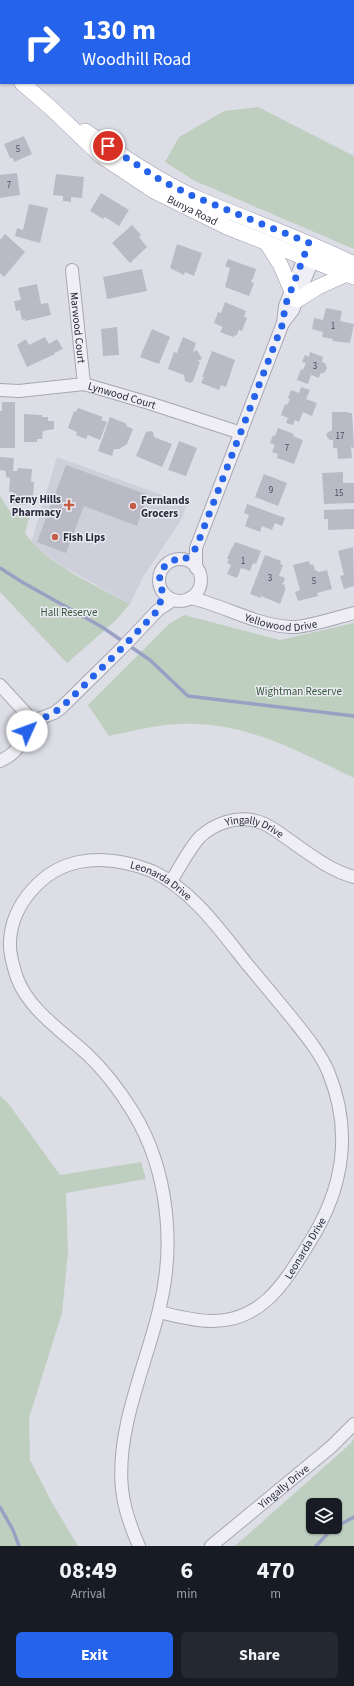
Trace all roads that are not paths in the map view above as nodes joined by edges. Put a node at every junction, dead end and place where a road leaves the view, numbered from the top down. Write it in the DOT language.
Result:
graph roads {
  1 [pos="23,84"];
  2 [pos="52,109"];
  3 [pos="266,242"];
  4 [pos="311,252"];
  5 [pos="72,270"];
  6 [pos="352,272"];
  7 [pos="294,295"];
  8 [pos="84,384"];
  9 [pos="0,390"];
  10 [pos="240,433"];
  11 [pos="196,548"];
  12 [pos="184,560"];
  13 [pos="196,568"];
  14 [pos="199,587"];
  15 [pos="168,596"];
  16 [pos="190,598"];
  17 [pos="210,602"];
  18 [pos="354,613"];
  19 [pos="0,685"];
  20 [pos="32,722"];
  21 [pos="0,761"];
  22 [pos="354,877"];
  23 [pos="171,881"];
  24 [pos="159,1312"];
  25 [pos="354,1424"];
  26 [pos="139,1546"];
  27 [pos="211,1546"];
  1 -- 2 [label="main road, Bunya Road"];
  2 -- 3 [label="main road, Bunya Road"];
  2 -- 4 [label="main road, Bunya Road"];
  3 -- 4 [label="main road, Bunya Road"];
  3 -- 7 [label="main road"];
  4 -- 6 [label="main road, Bunya Road"];
  4 -- 7 [label="street"];
  5 -- 8 [label="street, Marwood Court"];
  6 -- 7 [label="main road"];
  7 -- 10 [label="street"];
  8 -- 9 [label="street, Lynwood Court"];
  8 -- 10 [label="street, Lynwood Court"];
  10 -- 11 [label="street"];
  11 -- 12 [label="street"];
  11 -- 13 [label="street"];
  12 -- 13 [label="street"];
  12 -- 15 [label="street"];
  13 -- 14 [label="street"];
  14 -- 16 [label="street"];
  14 -- 17 [label="street, Yellowood Drive"];
  15 -- 16 [label="street"];
  15 -- 20 [label="street"];
  16 -- 17 [label="street, Yellowood Drive"];
  17 -- 18 [label="street, Yellowood Drive"];
  19 -- 20 [label="street"];
  20 -- 21 [label="street"];
  22 -- 23 [label="street, Yingally Drive"];
  23 -- 24 [label="street, Leonarda Drive"];
  23 -- 24 [label="street, Leonarda Drive"];
  24 -- 26 [label="street, Leonarda Drive"];
  25 -- 27 [label="street, Yingally Drive"];
}
